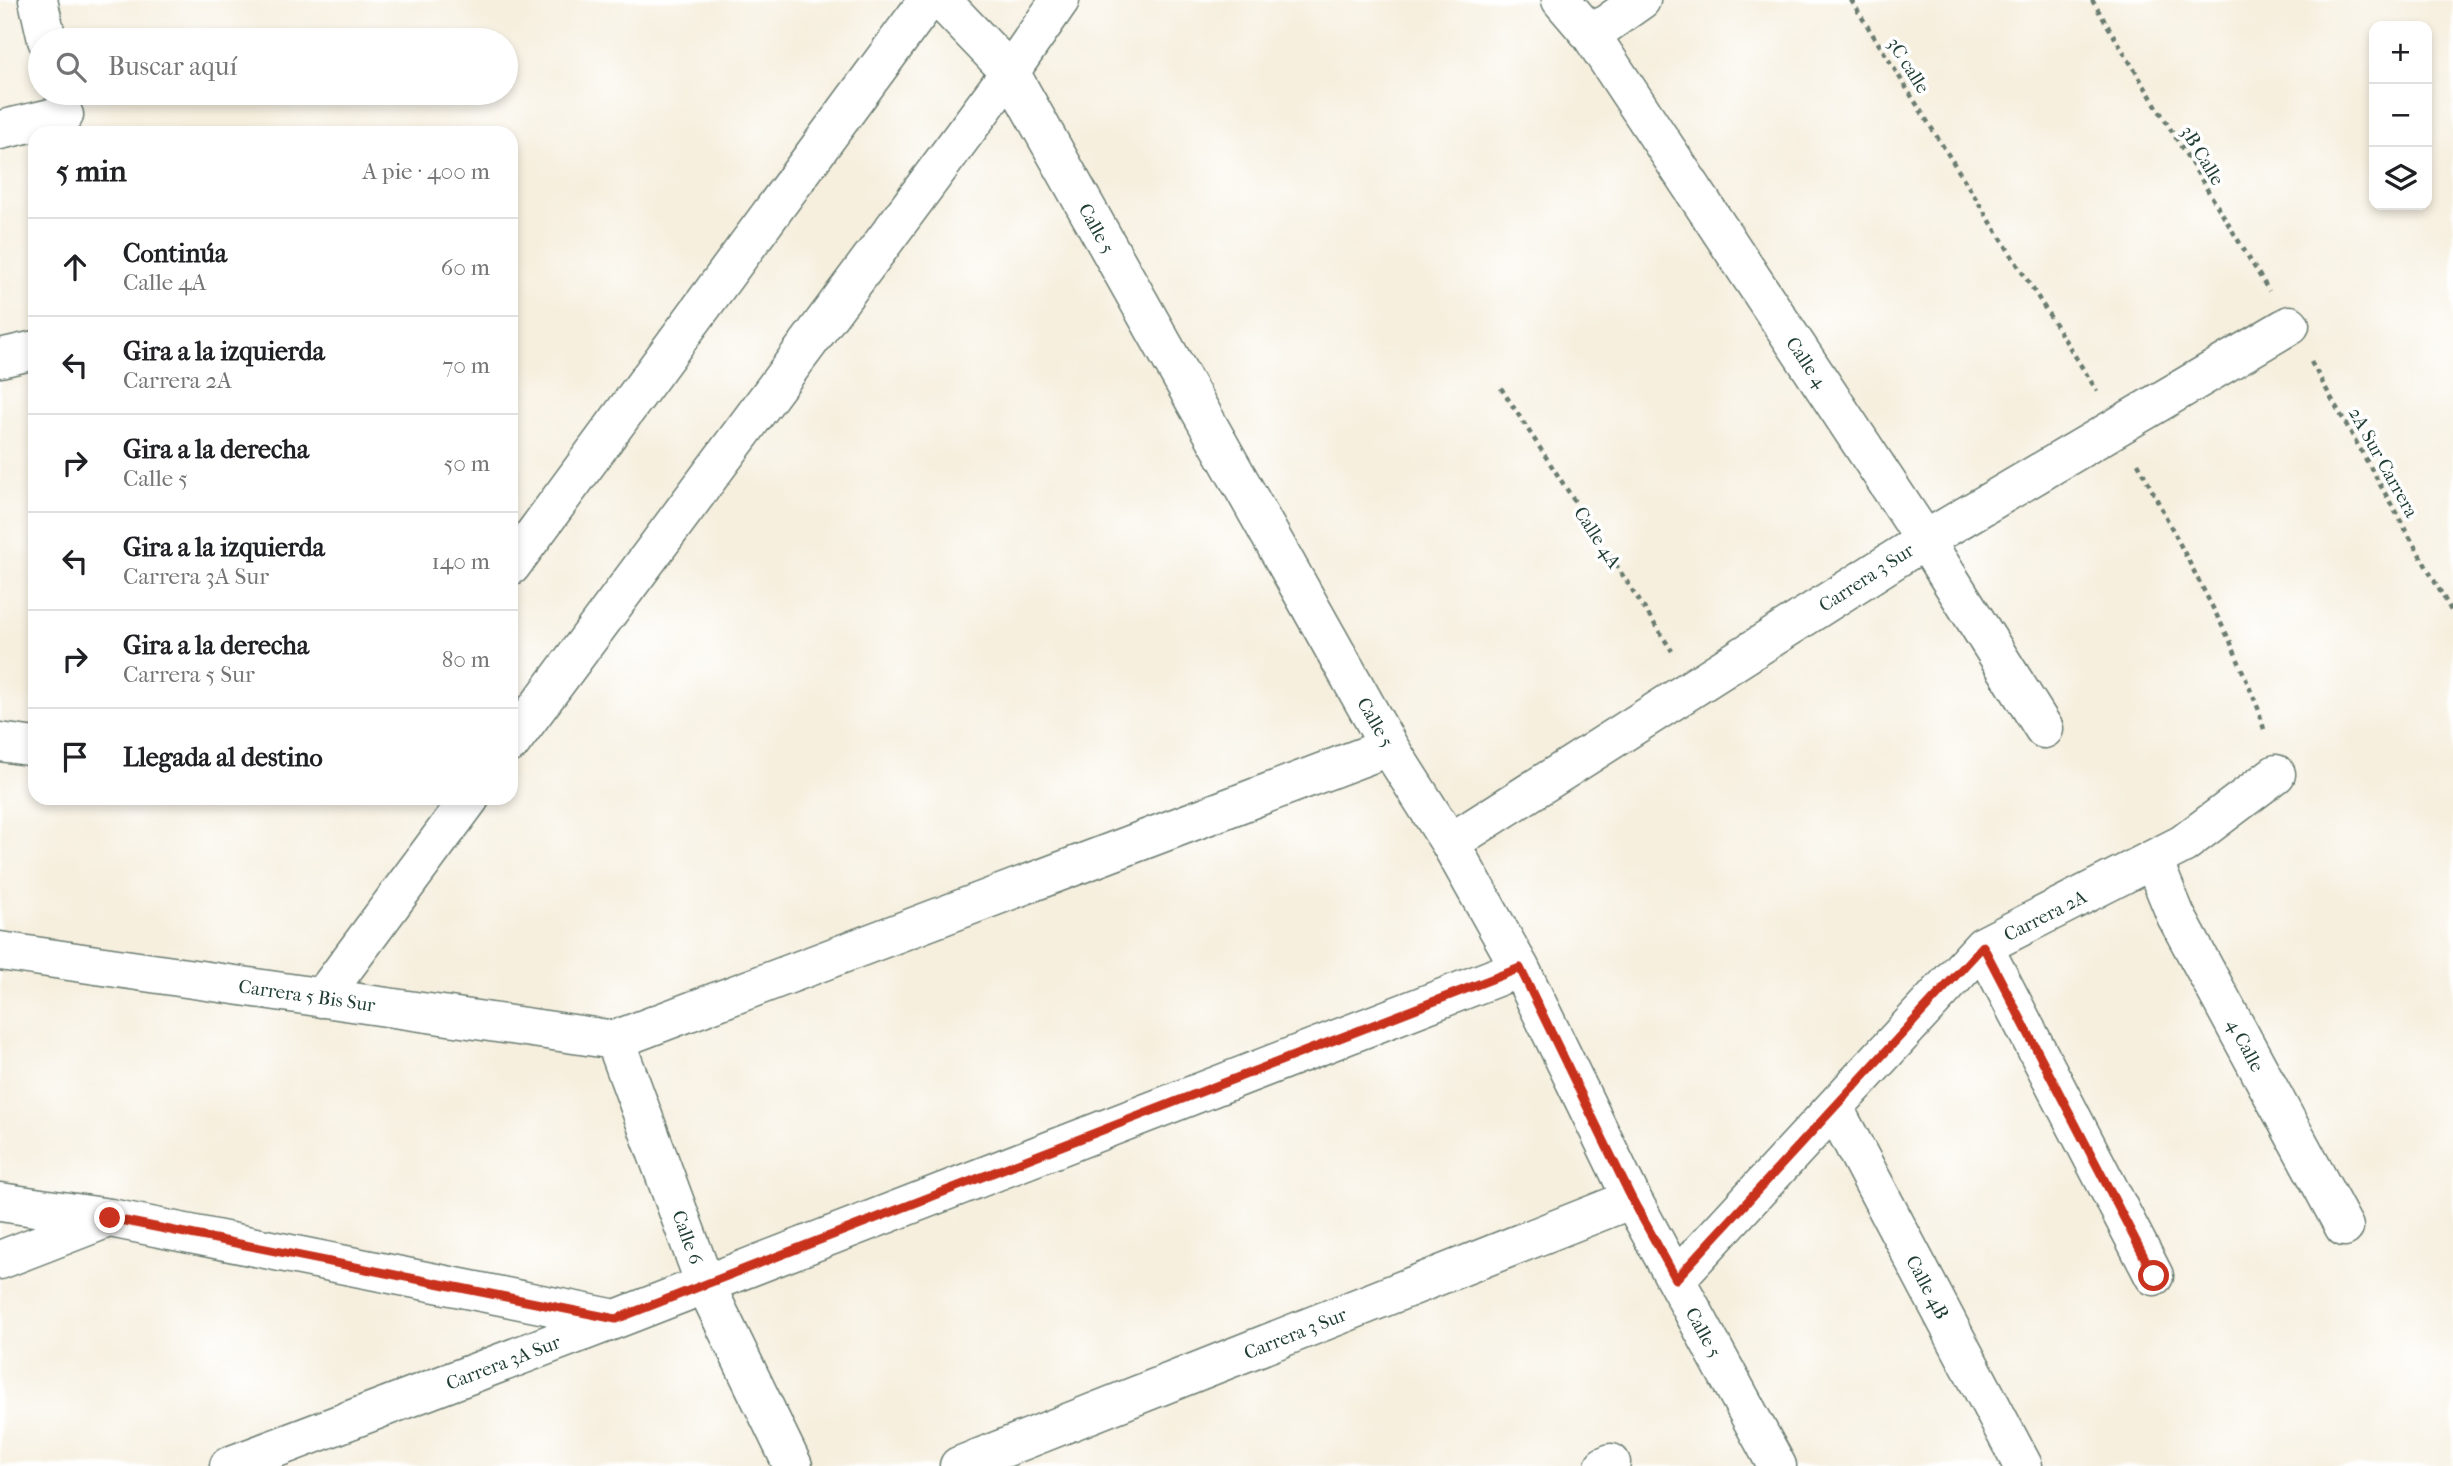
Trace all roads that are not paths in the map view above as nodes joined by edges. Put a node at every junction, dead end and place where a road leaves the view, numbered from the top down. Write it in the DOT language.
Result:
graph roads {
  1 [pos="38,0"];
  2 [pos="928,0"];
  3 [pos="941,0"];
  4 [pos="1060,0"];
  5 [pos="1561,0"];
  6 [pos="1641,0"];
  7 [pos="44,28"];
  8 [pos="1591,35"];
  9 [pos="1010,72"];
  10 [pos="64,114"];
  11 [pos="0,130"];
  12 [pos="2290,325"];
  13 [pos="28,352"];
  14 [pos="0,358"];
  15 [pos="1925,540"];
  16 [pos="518,556"];
  17 [pos="2044,729"];
  18 [pos="518,734"];
  19 [pos="0,742"];
  20 [pos="28,746"];
  21 [pos="1390,747"];
  22 [pos="2276,774"];
  23 [pos="465,805"];
  24 [pos="1450,843"];
  25 [pos="2153,860"];
  26 [pos="1983,946"];
  27 [pos="0,951"];
  28 [pos="1520,968"];
  29 [pos="321,998"];
  30 [pos="615,1040"];
  31 [pos="1833,1108"];
  32 [pos="1632,1199"];
  33 [pos="0,1202"];
  34 [pos="110,1218"];
  35 [pos="2344,1227"];
  36 [pos="0,1260"];
  37 [pos="2154,1276"];
  38 [pos="1676,1279"];
  39 [pos="705,1284"];
  40 [pos="616,1319"];
  41 [pos="229,1466"];
  42 [pos="793,1466"];
  43 [pos="959,1466"];
  44 [pos="1777,1466"];
  45 [pos="2023,1466"];
  1 -- 7 [label="street"];
  2 -- 16 [label="street"];
  3 -- 9 [label="street, Calle 5"];
  4 -- 9 [label="street"];
  5 -- 8 [label="street, Calle 4"];
  6 -- 8 [label="street"];
  8 -- 15 [label="street, Calle 4"];
  9 -- 18 [label="street"];
  9 -- 21 [label="street, Calle 5"];
  10 -- 11 [label="street"];
  12 -- 15 [label="street, Carrera 3 Sur"];
  13 -- 14 [label="street"];
  15 -- 17 [label="street, Calle 4"];
  15 -- 24 [label="street, Carrera 3 Sur"];
  19 -- 20 [label="street"];
  21 -- 24 [label="street, Calle 5"];
  21 -- 30 [label="street"];
  22 -- 25 [label="street, Carrera 2A"];
  23 -- 29 [label="street"];
  24 -- 28 [label="street, Calle 5"];
  25 -- 26 [label="street, Carrera 2A"];
  25 -- 35 [label="street, 4 Calle"];
  26 -- 31 [label="street, Carrera 2A"];
  26 -- 37 [label="street"];
  27 -- 29 [label="street, Carrera 5 Bis Sur"];
  28 -- 32 [label="street, Calle 5"];
  28 -- 39 [label="street, Carrera 3A Sur"];
  29 -- 30 [label="street, Carrera 5 Bis Sur"];
  30 -- 39 [label="street, Calle 6"];
  31 -- 38 [label="street, Carrera 2A"];
  31 -- 45 [label="street, Calle 4B"];
  32 -- 38 [label="street, Calle 5"];
  32 -- 43 [label="street, Carrera 3 Sur"];
  33 -- 34 [label="street"];
  34 -- 36 [label="street"];
  34 -- 40 [label="street"];
  38 -- 44 [label="street, Calle 5"];
  39 -- 40 [label="street, Carrera 3A Sur"];
  39 -- 42 [label="street, Calle 6"];
  40 -- 41 [label="street, Carrera 3A Sur"];
}
